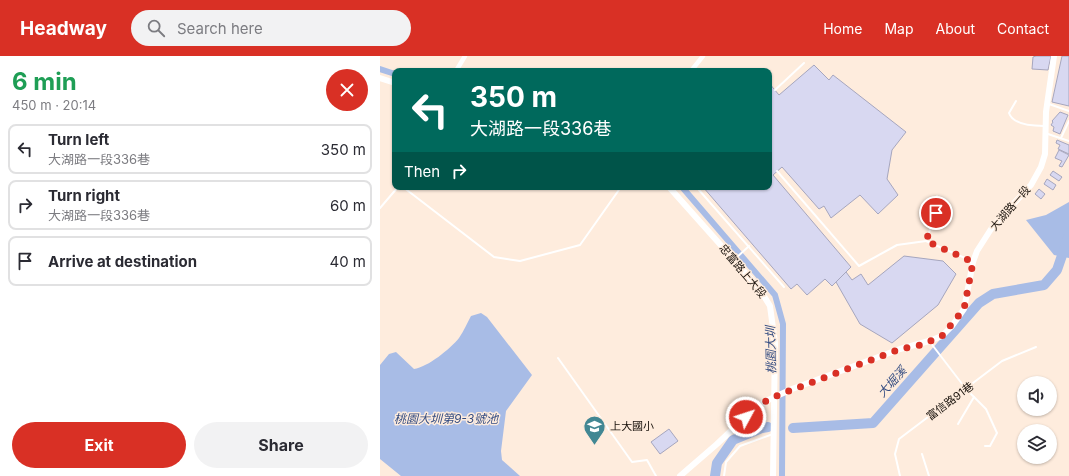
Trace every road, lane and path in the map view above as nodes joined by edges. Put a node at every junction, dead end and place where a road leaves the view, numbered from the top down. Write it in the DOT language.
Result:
graph roads {
  1 [pos="465,56"];
  2 [pos="703,56"];
  3 [pos="1054,56"];
  4 [pos="804,63"];
  5 [pos="458,68"];
  6 [pos="693,68"];
  7 [pos="380,78"];
  8 [pos="392,82"];
  9 [pos="775,90"];
  10 [pos="1016,101"];
  11 [pos="1047,103"];
  12 [pos="1069,110"];
  13 [pos="1069,121"];
  14 [pos="1045,126"];
  15 [pos="1046,133"];
  16 [pos="1061,138"];
  17 [pos="1069,141"];
  18 [pos="777,172"];
  19 [pos="395,190"];
  20 [pos="407,190"];
  21 [pos="619,190"];
  22 [pos="672,190"];
  23 [pos="699,190"];
  24 [pos="937,196"];
  25 [pos="380,208"];
  26 [pos="926,241"];
  27 [pos="749,246"];
  28 [pos="735,259"];
  29 [pos="973,262"];
  30 [pos="784,287"];
  31 [pos="929,341"];
  32 [pos="1036,347"];
  33 [pos="558,358"];
  34 [pos="966,389"];
  35 [pos="774,397"];
  36 [pos="974,397"];
  37 [pos="958,424"];
  38 [pos="773,434"];
  39 [pos="985,446"];
  40 [pos="922,454"];
  41 [pos="656,476"];
  42 [pos="680,476"];
  43 [pos="724,476"];
  44 [pos="773,476"];
  45 [pos="900,476"];
  46 [pos="929,476"];
  1 -- 5 [label="street"];
  2 -- 6 [label="street"];
  3 -- 11 [label="street, 大湖路一段"];
  4 -- 9 [label="lane"];
  7 -- 8 [label="street"];
  10 -- 14 [label="lane"];
  11 -- 12 [label="lane"];
  11 -- 14 [label="street, 大湖路一段"];
  13 -- 16 [label="lane"];
  14 -- 15 [label="street, 大湖路一段"];
  15 -- 16 [label="lane"];
  15 -- 29 [label="street, 大湖路一段"];
  16 -- 17 [label="lane"];
  18 -- 26 [label="lane"];
  19 -- 25 [label="lane"];
  20 -- 21 [label="lane"];
  22 -- 28 [label="street, 忠富路上大段"];
  23 -- 27 [label="lane"];
  24 -- 26 [label="lane"];
  26 -- 29 [label="lane"];
  27 -- 28 [label="lane"];
  27 -- 30 [label="lane"];
  28 -- 35 [label="street, 忠富路上大段"];
  29 -- 31 [label="street, 大湖路一段"];
  31 -- 34 [label="lane"];
  31 -- 35 [label="street, 大湖路一段"];
  32 -- 34 [label="lane, 富信路91巷"];
  33 -- 41 [label="lane"];
  34 -- 36 [label="lane"];
  34 -- 45 [label="lane, 富信路91巷"];
  35 -- 38 [label="street, 忠富路上大段"];
  35 -- 42 [label="street, 大湖路一段"];
  36 -- 37 [label="lane"];
  36 -- 39 [label="lane"];
  38 -- 43 [label="lane"];
  38 -- 44 [label="street, 忠富路上大段"];
  40 -- 46 [label="lane"];
}
